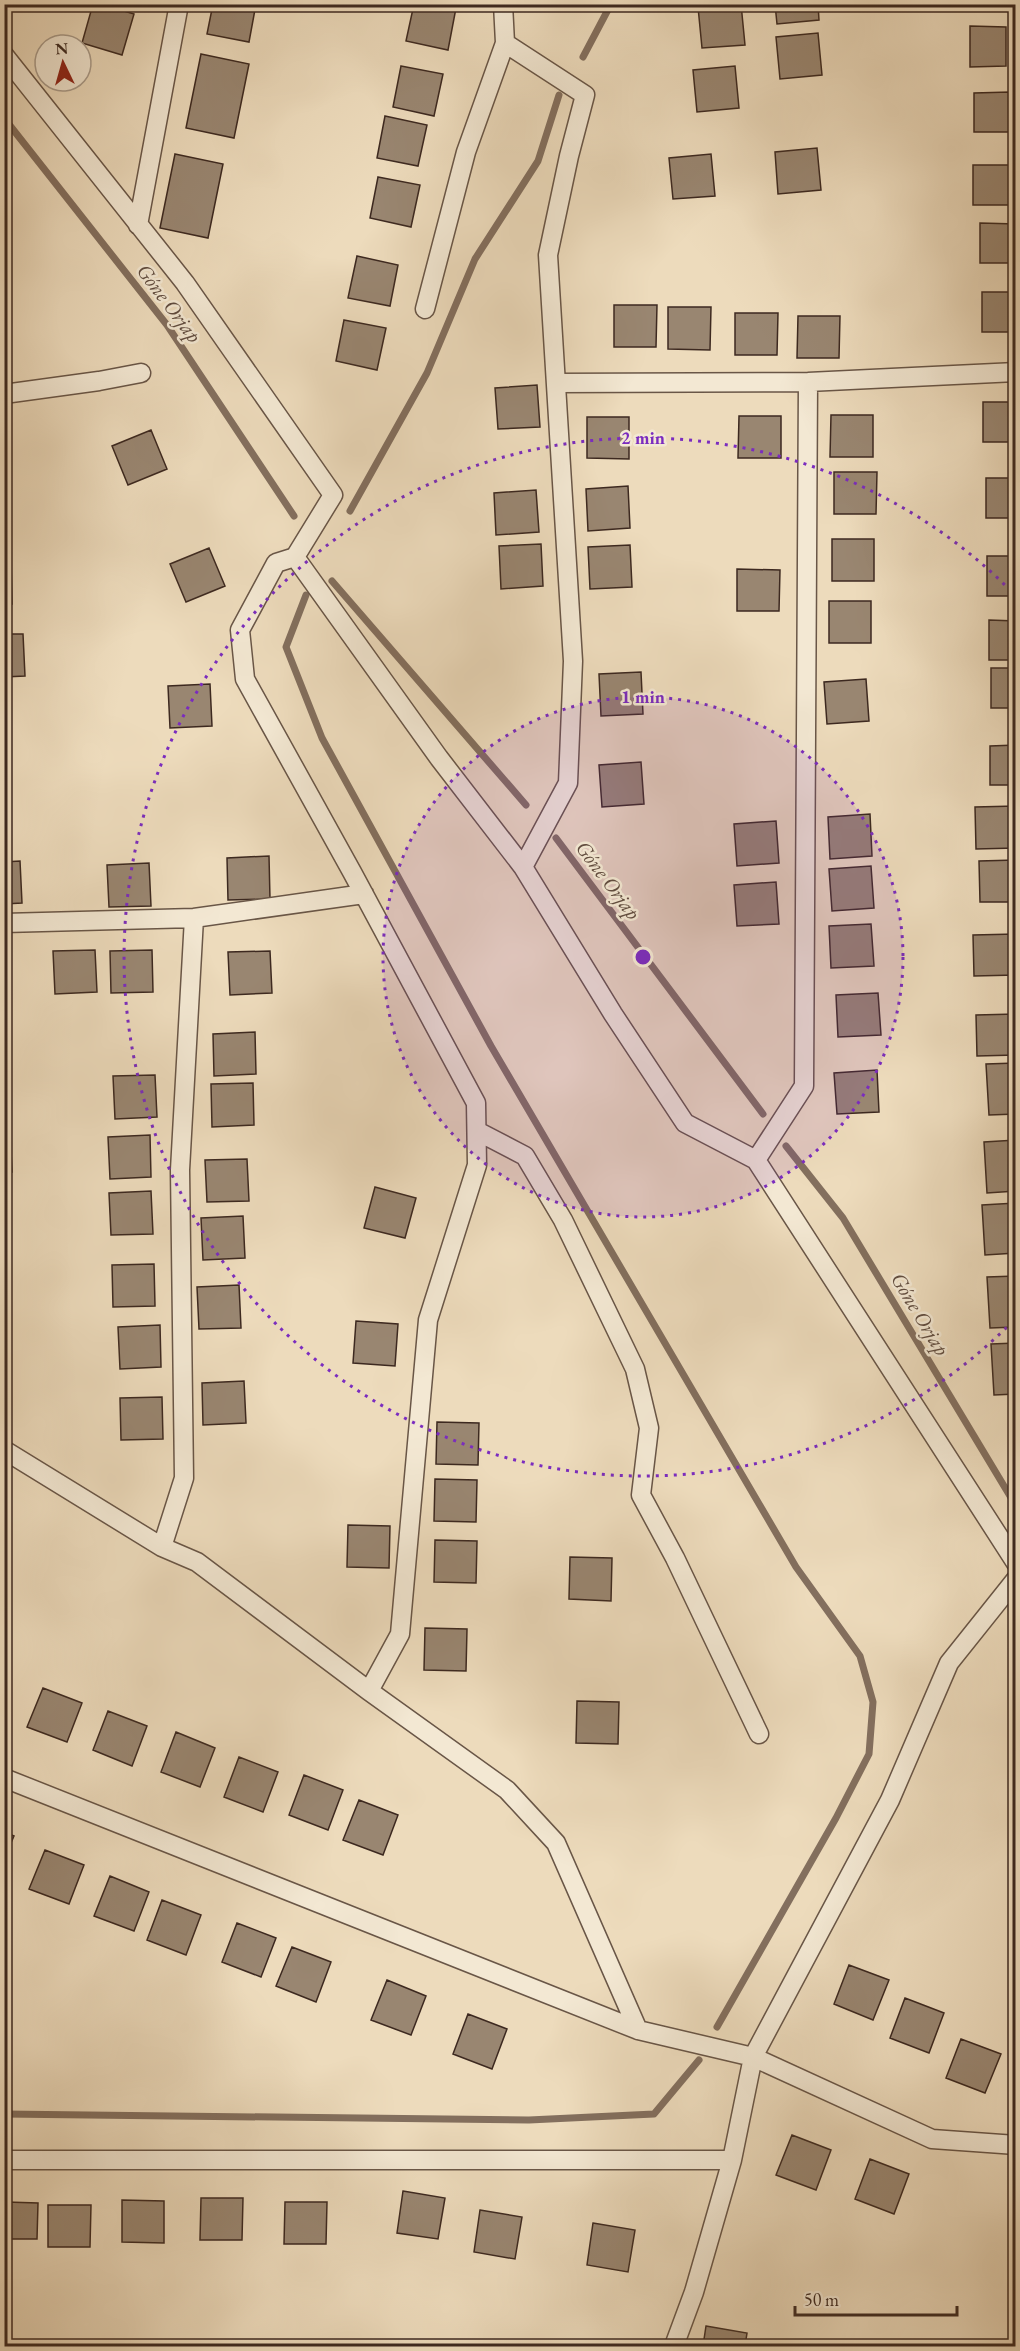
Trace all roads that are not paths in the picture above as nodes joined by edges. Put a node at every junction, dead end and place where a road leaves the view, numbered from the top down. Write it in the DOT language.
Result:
graph roads {
  1 [pos="179,4"];
  2 [pos="503,4"];
  3 [pos="505,43"];
  4 [pos="4,55"];
  5 [pos="138,225"];
  6 [pos="425,309"];
  7 [pos="1016,372"];
  8 [pos="141,373"];
  9 [pos="808,382"];
  10 [pos="556,383"];
  11 [pos="4,394"];
  12 [pos="295,557"];
  13 [pos="523,867"];
  14 [pos="364,894"];
  15 [pos="194,918"];
  16 [pos="4,923"];
  17 [pos="477,1131"];
  18 [pos="756,1160"];
  19 [pos="4,1450"];
  20 [pos="162,1547"];
  21 [pos="1016,1563"];
  22 [pos="1016,1579"];
  23 [pos="369,1691"];
  24 [pos="759,1734"];
  25 [pos="4,1778"];
  26 [pos="638,2030"];
  27 [pos="753,2056"];
  28 [pos="1016,2145"];
  29 [pos="4,2160"];
  30 [pos="732,2160"];
  31 [pos="674,2346"];
  1 -- 5 [label="street"];
  2 -- 3 [label="street"];
  3 -- 6 [label="street"];
  3 -- 10 [label="street"];
  4 -- 5 [label="street"];
  5 -- 12 [label="street"];
  7 -- 9 [label="street"];
  8 -- 11 [label="street"];
  9 -- 10 [label="street"];
  9 -- 18 [label="street"];
  10 -- 13 [label="street"];
  12 -- 13 [label="street"];
  12 -- 14 [label="street"];
  13 -- 18 [label="street"];
  14 -- 15 [label="street"];
  14 -- 17 [label="street"];
  15 -- 16 [label="street"];
  15 -- 20 [label="street"];
  17 -- 23 [label="street"];
  17 -- 24 [label="street"];
  18 -- 21 [label="street"];
  19 -- 20 [label="street"];
  20 -- 23 [label="street"];
  22 -- 27 [label="street"];
  23 -- 26 [label="street"];
  25 -- 26 [label="street"];
  26 -- 27 [label="street"];
  27 -- 28 [label="street"];
  27 -- 30 [label="street"];
  29 -- 30 [label="street"];
  30 -- 31 [label="street"];
}
